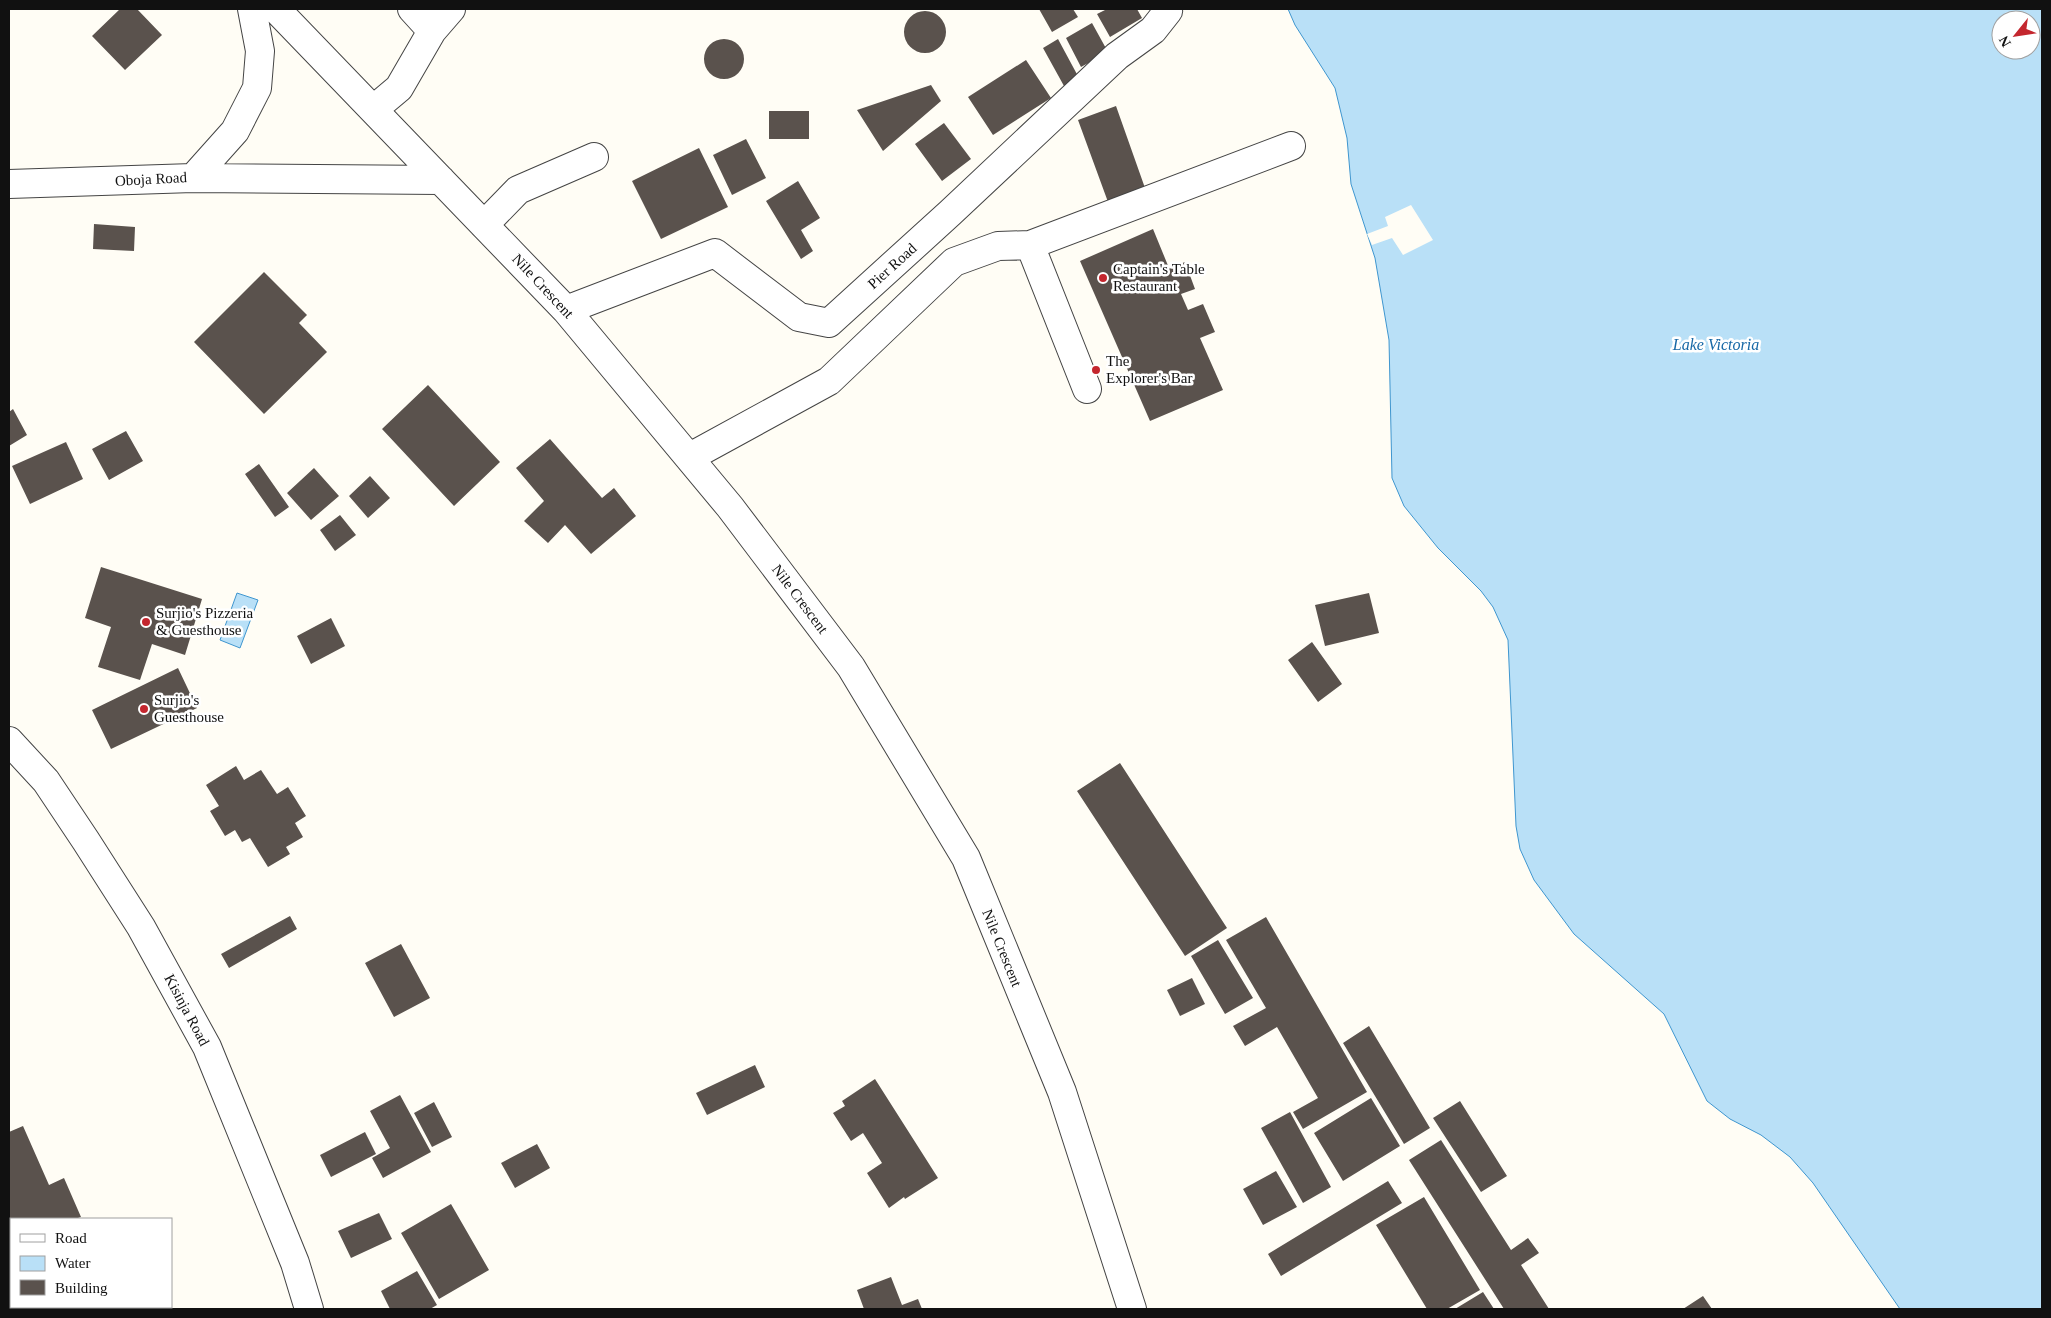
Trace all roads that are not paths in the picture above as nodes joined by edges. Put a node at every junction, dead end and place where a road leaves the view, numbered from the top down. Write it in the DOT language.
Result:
graph roads {
  1 [pos="252,9"];
  2 [pos="276,9"];
  3 [pos="412,9"];
  4 [pos="451,9"];
  5 [pos="1167,9"];
  6 [pos="432,31"];
  7 [pos="374,109"];
  8 [pos="1291,146"];
  9 [pos="594,158"];
  10 [pos="193,178"];
  11 [pos="441,180"];
  12 [pos="9,184"];
  13 [pos="484,225"];
  14 [pos="1030,245"];
  15 [pos="566,310"];
  16 [pos="1087,389"];
  17 [pos="690,457"];
  18 [pos="9,742"];
  19 [pos="308,1309"];
  20 [pos="1132,1309"];
  1 -- 10 [label="street, Oboja Road"];
  2 -- 7 [label="street, Nile Crescent"];
  3 -- 6 [label="street"];
  4 -- 6 [label="street"];
  5 -- 15 [label="street, Pier Road"];
  6 -- 7 [label="street"];
  7 -- 11 [label="street, Nile Crescent"];
  8 -- 14 [label="street"];
  9 -- 13 [label="street"];
  10 -- 11 [label="street"];
  10 -- 12 [label="street, Oboja Road"];
  11 -- 13 [label="street, Nile Crescent"];
  13 -- 15 [label="street, Nile Crescent"];
  14 -- 16 [label="street"];
  14 -- 17 [label="street"];
  15 -- 17 [label="street, Nile Crescent"];
  17 -- 20 [label="street, Nile Crescent"];
  18 -- 19 [label="street, Kisinja Road"];
}
